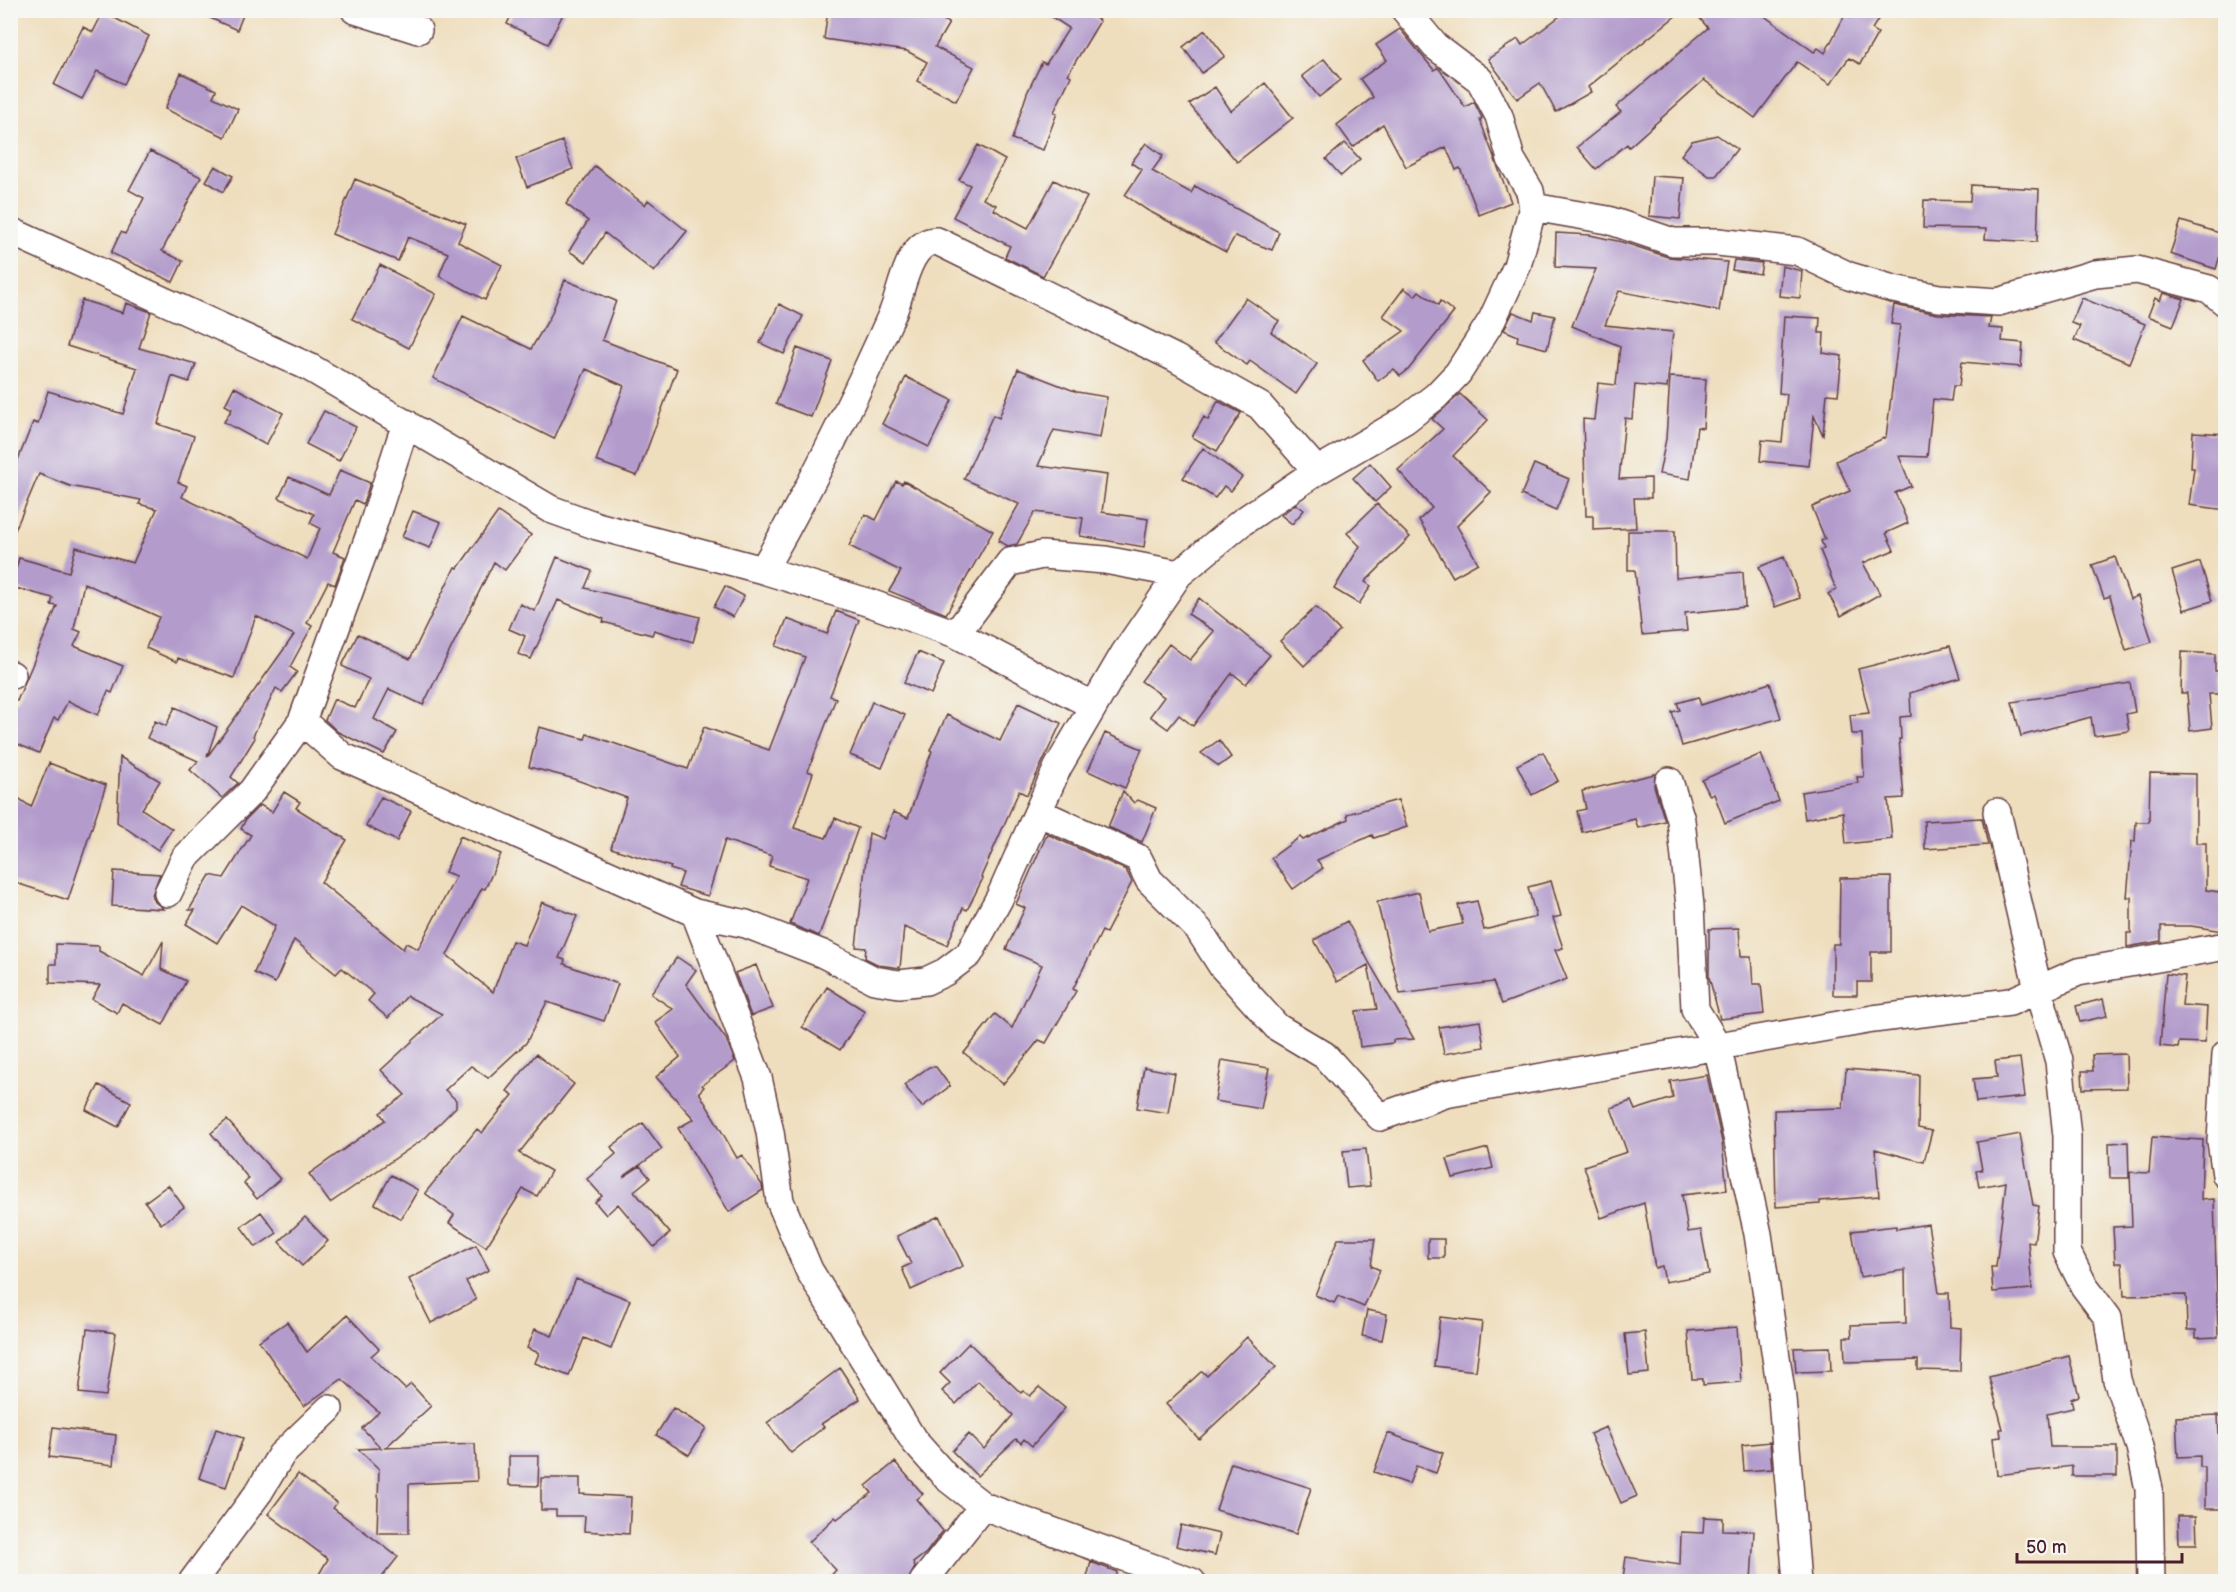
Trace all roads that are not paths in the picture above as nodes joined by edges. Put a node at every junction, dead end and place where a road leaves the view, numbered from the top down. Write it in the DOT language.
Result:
graph roads {
  1 [pos="355,10"];
  2 [pos="1405,10"];
  3 [pos="418,30"];
  4 [pos="1533,207"];
  5 [pos="13,240"];
  6 [pos="2226,303"];
  7 [pos="406,423"];
  8 [pos="1317,471"];
  9 [pos="763,570"];
  10 [pos="1179,574"];
  11 [pos="956,634"];
  12 [pos="1092,705"];
  13 [pos="302,721"];
  14 [pos="1669,781"];
  15 [pos="1038,812"];
  16 [pos="1997,812"];
  17 [pos="168,893"];
  18 [pos="695,913"];
  19 [pos="2226,946"];
  20 [pos="2038,989"];
  21 [pos="1717,1045"];
  22 [pos="2226,1054"];
  23 [pos="2226,1175"];
  24 [pos="329,1409"];
  25 [pos="983,1506"];
  26 [pos="192,1581"];
  27 [pos="923,1581"];
  28 [pos="1192,1581"];
  29 [pos="1797,1581"];
  30 [pos="2151,1581"];
  1 -- 3 [label="street"];
  2 -- 4 [label="street"];
  4 -- 6 [label="street"];
  4 -- 8 [label="street"];
  5 -- 7 [label="street"];
  7 -- 9 [label="street"];
  7 -- 13 [label="street"];
  8 -- 9 [label="street"];
  8 -- 10 [label="street"];
  9 -- 11 [label="street"];
  10 -- 11 [label="street"];
  10 -- 12 [label="street"];
  11 -- 12 [label="street"];
  12 -- 15 [label="street"];
  13 -- 17 [label="street"];
  13 -- 18 [label="street"];
  14 -- 21 [label="street"];
  15 -- 18 [label="street"];
  15 -- 21 [label="street"];
  16 -- 20 [label="street"];
  18 -- 25 [label="street"];
  19 -- 20 [label="street"];
  20 -- 21 [label="street"];
  20 -- 30 [label="street"];
  21 -- 29 [label="street"];
  22 -- 23 [label="street"];
  24 -- 26 [label="street"];
  25 -- 27 [label="street"];
  25 -- 28 [label="street"];
}
